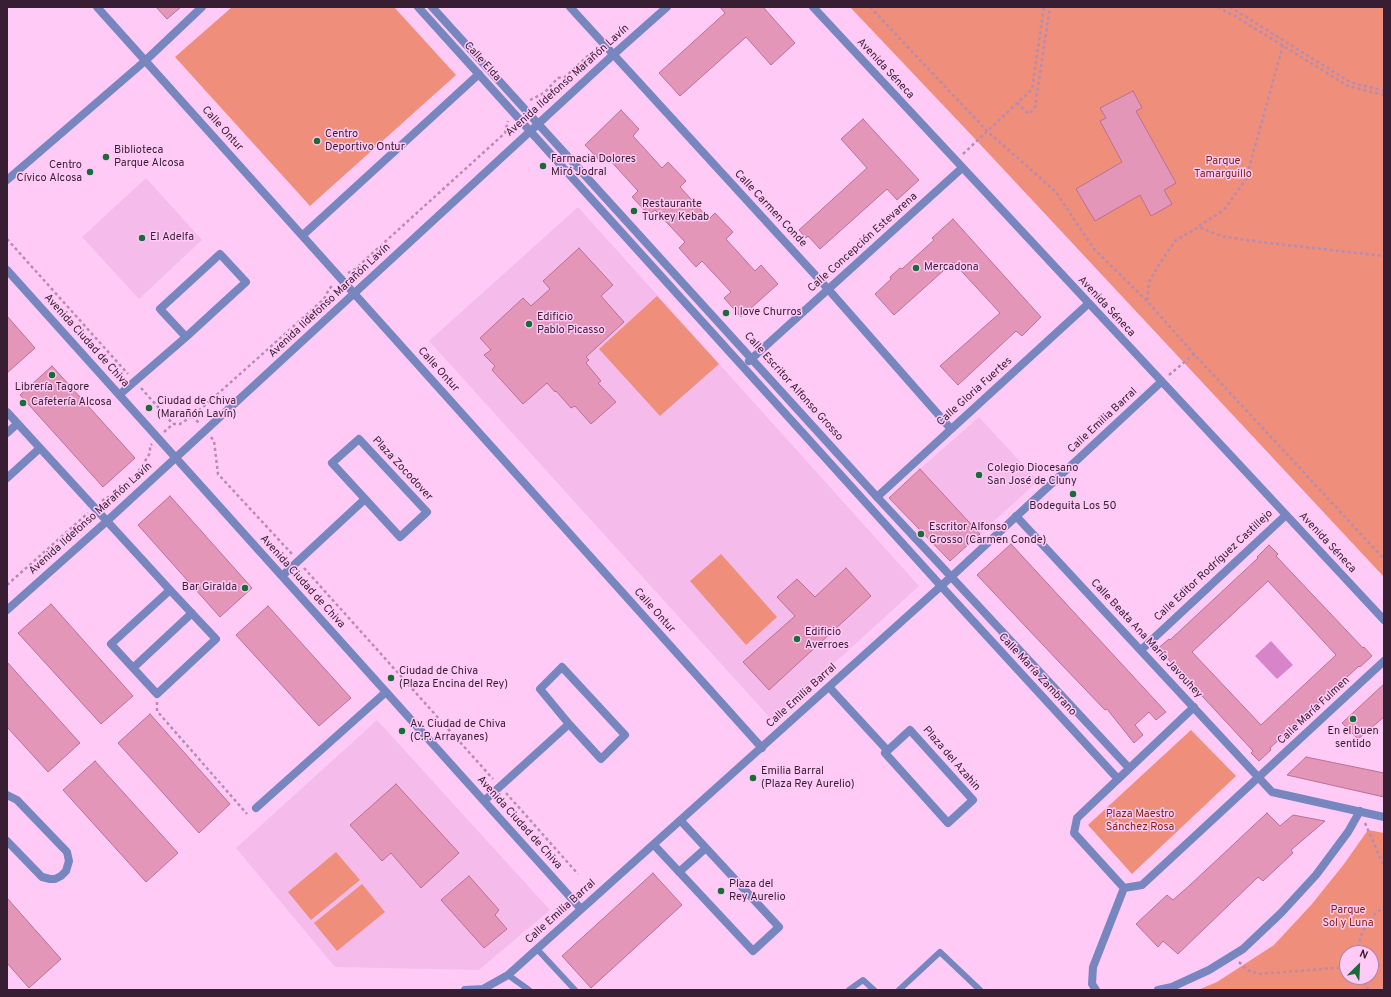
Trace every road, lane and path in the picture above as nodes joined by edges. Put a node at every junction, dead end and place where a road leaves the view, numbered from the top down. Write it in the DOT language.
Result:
graph roads {
  1 [pos="97,7"];
  2 [pos="202,7"];
  3 [pos="418,7"];
  4 [pos="432,7"];
  5 [pos="570,7"];
  6 [pos="667,7"];
  7 [pos="812,7"];
  8 [pos="870,7"];
  9 [pos="1044,7"];
  10 [pos="1050,7"];
  11 [pos="1218,7"];
  12 [pos="1230,7"];
  13 [pos="1283,45"];
  14 [pos="590,54"];
  15 [pos="614,54"];
  16 [pos="145,61"];
  17 [pos="479,74"];
  18 [pos="1384,91"];
  19 [pos="1384,95"];
  20 [pos="525,103"];
  21 [pos="1017,103"];
  22 [pos="511,115"];
  23 [pos="538,124"];
  24 [pos="530,131"];
  25 [pos="987,132"];
  26 [pos="955,161"];
  27 [pos="962,168"];
  28 [pos="7,180"];
  29 [pos="1199,227"];
  30 [pos="303,235"];
  31 [pos="7,239"];
  32 [pos="1384,256"];
  33 [pos="7,270"];
  34 [pos="343,276"];
  35 [pos="337,282"];
  36 [pos="828,289"];
  37 [pos="355,292"];
  38 [pos="1147,301"];
  39 [pos="1088,304"];
  40 [pos="186,337"];
  41 [pos="1194,354"];
  42 [pos="752,358"];
  43 [pos="743,366"];
  44 [pos="130,376"];
  45 [pos="1161,382"];
  46 [pos="139,386"];
  47 [pos="119,395"];
  48 [pos="7,412"];
  49 [pos="192,416"];
  50 [pos="197,421"];
  51 [pos="17,424"];
  52 [pos="173,424"];
  53 [pos="951,429"];
  54 [pos="166,431"];
  55 [pos="7,433"];
  56 [pos="214,441"];
  57 [pos="150,446"];
  58 [pos="40,448"];
  59 [pos="175,458"];
  60 [pos="7,478"];
  61 [pos="877,496"];
  62 [pos="365,499"];
  63 [pos="101,502"];
  64 [pos="90,511"];
  65 [pos="1286,515"];
  66 [pos="1016,516"];
  67 [pos="107,521"];
  68 [pos="294,557"];
  69 [pos="1384,559"];
  70 [pos="302,566"];
  71 [pos="282,576"];
  72 [pos="951,577"];
  73 [pos="7,585"];
  74 [pos="941,586"];
  75 [pos="170,590"];
  76 [pos="7,610"];
  77 [pos="192,613"];
  78 [pos="1384,620"];
  79 [pos="1141,650"];
  80 [pos="1384,661"];
  81 [pos="133,668"];
  82 [pos="829,687"];
  83 [pos="386,692"];
  84 [pos="157,694"];
  85 [pos="1194,707"];
  86 [pos="569,724"];
  87 [pos="762,748"];
  88 [pos="887,750"];
  89 [pos="1129,768"];
  90 [pos="1259,777"];
  91 [pos="1118,779"];
  92 [pos="496,782"];
  93 [pos="505,793"];
  94 [pos="7,795"];
  95 [pos="484,801"];
  96 [pos="256,808"];
  97 [pos="1360,811"];
  98 [pos="1384,817"];
  99 [pos="681,821"];
  100 [pos="7,841"];
  101 [pos="654,845"];
  102 [pos="706,848"];
  103 [pos="1384,867"];
  104 [pos="679,872"];
  105 [pos="578,874"];
  106 [pos="1124,888"];
  107 [pos="1384,907"];
  108 [pos="581,909"];
  109 [pos="1358,945"];
  110 [pos="537,949"];
  111 [pos="1232,956"];
  112 [pos="1339,968"];
  113 [pos="508,975"];
  114 [pos="465,990"];
  115 [pos="529,990"];
  116 [pos="575,990"];
  117 [pos="850,990"];
  118 [pos="874,990"];
  119 [pos="899,990"];
  120 [pos="980,990"];
  121 [pos="1096,990"];
  122 [pos="1158,990"];
  1 -- 16 [label="street, Calle Ontur"];
  2 -- 16 [label="street"];
  3 -- 17 [label="street, Calle Elda"];
  4 -- 23 [label="street, Calle Elda"];
  5 -- 15 [label="street, Calle Carmen Conde"];
  6 -- 15 [label="street, Avenida Ildefonso Marañón Lavín"];
  7 -- 26 [label="street, Avenida Séneca"];
  8 -- 25 [label="path"];
  9 -- 21 [label="path"];
  10 -- 21 [label="path"];
  11 -- 13 [label="path"];
  12 -- 18 [label="path"];
  13 -- 19 [label="path"];
  13 -- 29 [label="path"];
  14 -- 20 [label="path"];
  15 -- 23 [label="street, Avenida Ildefonso Marañón Lavín"];
  15 -- 36 [label="street, Calle Carmen Conde"];
  16 -- 28 [label="street"];
  16 -- 30 [label="street, Calle Ontur"];
  17 -- 24 [label="street, Calle Elda"];
  17 -- 30 [label="street"];
  21 -- 25 [label="path"];
  22 -- 34 [label="path"];
  23 -- 24 [label="street, Avenida Ildefonso Marañón Lavín"];
  23 -- 42 [label="street, Calle Escritor Alfonso Grosso"];
  24 -- 37 [label="street, Avenida Ildefonso Marañón Lavín"];
  24 -- 43 [label="street, Calle Escritor Alfonso Grosso"];
  25 -- 26 [label="path"];
  25 -- 38 [label="path"];
  26 -- 27 [label="street, Avenida Séneca"];
  27 -- 36 [label="street, Calle Concepción Estevarena"];
  27 -- 39 [label="street, Avenida Séneca"];
  29 -- 32 [label="path"];
  29 -- 38 [label="path"];
  30 -- 37 [label="street, Calle Ontur"];
  31 -- 44 [label="path"];
  33 -- 47 [label="street, Avenida Ciudad de Chiva"];
  35 -- 49 [label="path"];
  36 -- 42 [label="street, Calle Concepción Estevarena"];
  36 -- 53 [label="street, Calle Carmen Conde"];
  37 -- 59 [label="street, Avenida Ildefonso Marañón Lavín"];
  37 -- 87 [label="street, Calle Ontur"];
  38 -- 41 [label="path"];
  39 -- 45 [label="street, Avenida Séneca"];
  39 -- 53 [label="street, Calle Gloria Fuertes"];
  40 -- 40 [label="street"];
  40 -- 47 [label="street"];
  41 -- 45 [label="path"];
  41 -- 69 [label="path"];
  42 -- 43 [label="street, Calle Concepción Estevarena"];
  42 -- 61 [label="street, Calle Escritor Alfonso Grosso"];
  43 -- 74 [label="street, Calle Escritor Alfonso Grosso"];
  45 -- 65 [label="street, Avenida Séneca"];
  45 -- 66 [label="street, Calle Emilia Barral"];
  46 -- 52 [label="path"];
  47 -- 59 [label="street, Avenida Ciudad de Chiva"];
  48 -- 51 [label="street"];
  49 -- 50 [label="path"];
  49 -- 52 [label="path"];
  51 -- 55 [label="street"];
  51 -- 58 [label="street"];
  52 -- 54 [label="path"];
  53 -- 61 [label="street, Calle Gloria Fuertes"];
  56 -- 68 [label="path"];
  57 -- 63 [label="path"];
  58 -- 60 [label="street"];
  58 -- 67 [label="street"];
  59 -- 67 [label="street, Avenida Ildefonso Marañón Lavín"];
  59 -- 71 [label="street, Avenida Ciudad de Chiva"];
  61 -- 72 [label="street, Calle Escritor Alfonso Grosso"];
  62 -- 62 [label="street, Plaza Zocodover"];
  62 -- 71 [label="street"];
  64 -- 73 [label="path"];
  65 -- 78 [label="street, Avenida Séneca"];
  65 -- 79 [label="street, Calle Editor Rodríguez Castillejo"];
  66 -- 72 [label="street, Calle Emilia Barral"];
  66 -- 79 [label="street, Calle Beata Ana María Javouhey"];
  67 -- 75 [label="street"];
  67 -- 76 [label="street, Avenida Ildefonso Marañón Lavín"];
  70 -- 92 [label="path"];
  71 -- 83 [label="street, Avenida Ciudad de Chiva"];
  72 -- 74 [label="street, Calle Emilia Barral"];
  72 -- 89 [label="street, Calle María Zambrano"];
  74 -- 82 [label="street, Calle Emilia Barral"];
  74 -- 91 [label="street, Calle María Zambrano"];
  75 -- 77 [label="street"];
  75 -- 81 [label="street"];
  77 -- 81 [label="street"];
  77 -- 84 [label="street"];
  79 -- 85 [label="street, Calle Beata Ana María Javouhey"];
  80 -- 90 [label="street, Calle María Fulmen"];
  81 -- 84 [label="street"];
  82 -- 87 [label="street, Calle Emilia Barral"];
  82 -- 88 [label="street, Plaza del Azahin"];
  83 -- 95 [label="street, Avenida Ciudad de Chiva"];
  83 -- 96 [label="street"];
  84 -- 96 [label="path"];
  85 -- 89 [label="street"];
  85 -- 90 [label="street, Calle Beata Ana María Javouhey"];
  86 -- 86 [label="street"];
  86 -- 95 [label="street"];
  87 -- 99 [label="street, Calle Emilia Barral"];
  88 -- 88 [label="street, Plaza del Azahin"];
  89 -- 91 [label="street"];
  90 -- 97 [label="street, Calle Beata Ana María Javouhey"];
  90 -- 106 [label="street"];
  91 -- 106 [label="street"];
  93 -- 105 [label="path"];
  94 -- 100 [label="street"];
  95 -- 108 [label="street, Avenida Ciudad de Chiva"];
  97 -- 98 [label="street, Calle Beata Ana María Javouhey"];
  97 -- 103 [label="path"];
  97 -- 111 [label="street"];
  99 -- 101 [label="street, Calle Emilia Barral"];
  99 -- 102 [label="street"];
  101 -- 104 [label="street"];
  101 -- 108 [label="street, Calle Emilia Barral"];
  102 -- 104 [label="street"];
  102 -- 104 [label="street"];
  106 -- 121 [label="street"];
  107 -- 109 [label="path"];
  108 -- 110 [label="street, Calle Emilia Barral"];
  110 -- 113 [label="street, Calle Emilia Barral"];
  110 -- 116 [label="lane"];
  111 -- 112 [label="path"];
  111 -- 122 [label="street"];
  113 -- 114 [label="street, Calle Emilia Barral"];
  113 -- 115 [label="lane"];
  117 -- 118 [label="lane"];
  119 -- 120 [label="lane"];
}
